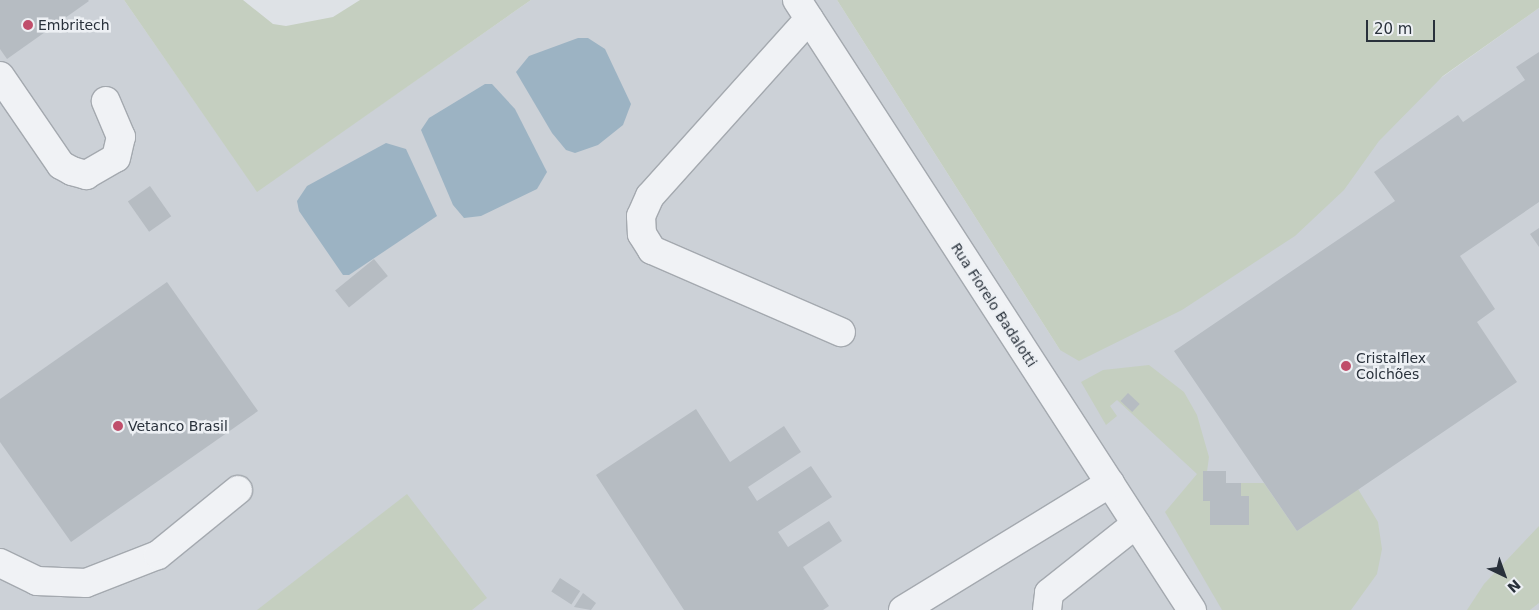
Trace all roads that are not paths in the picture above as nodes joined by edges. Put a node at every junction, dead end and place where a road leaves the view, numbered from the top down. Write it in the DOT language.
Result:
graph roads {
  1 [pos="803,10"];
  2 [pos="0,76"];
  3 [pos="106,101"];
  4 [pos="841,332"];
  5 [pos="1110,483"];
  6 [pos="238,490"];
  7 [pos="1136,524"];
  8 [pos="0,563"];
  9 [pos="903,610"];
  10 [pos="1047,610"];
  11 [pos="1192,610"];
  1 -- 4 [label="street"];
  1 -- 5 [label="street, Rua Fiorelo Badalotti"];
  2 -- 3 [label="street"];
  5 -- 7 [label="street, Rua Fiorelo Badalotti"];
  5 -- 9 [label="street"];
  6 -- 8 [label="street"];
  7 -- 10 [label="street"];
  7 -- 11 [label="street, Rua Fiorelo Badalotti"];
}
